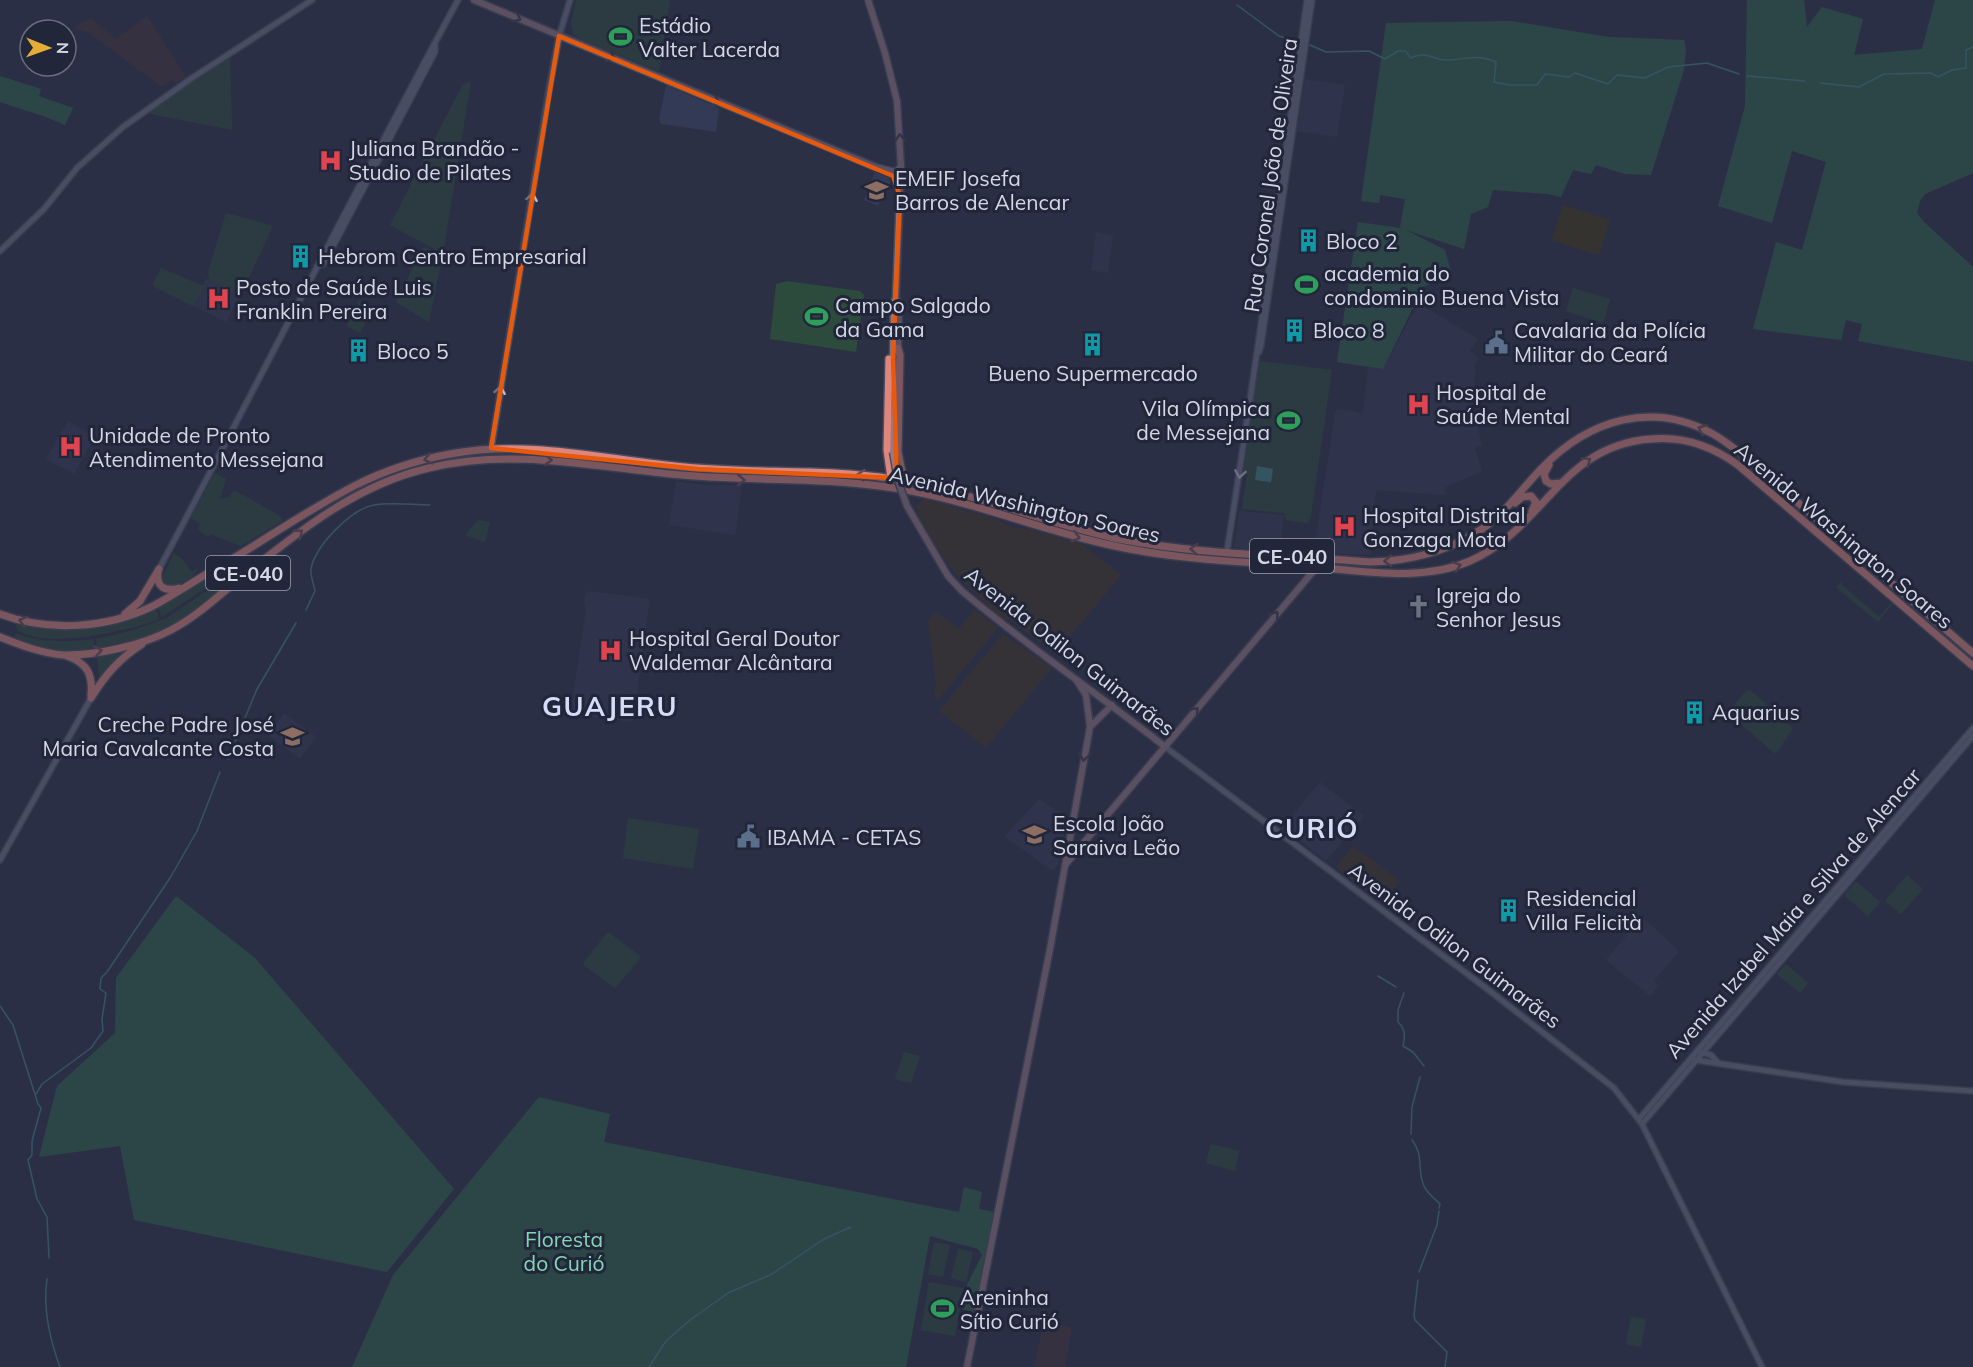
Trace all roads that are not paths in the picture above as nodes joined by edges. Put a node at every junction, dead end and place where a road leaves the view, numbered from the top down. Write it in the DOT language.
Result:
graph roads {
  1 [pos="312,0"];
  2 [pos="458,0"];
  3 [pos="474,0"];
  4 [pos="570,0"];
  5 [pos="868,0"];
  6 [pos="1307,0"];
  7 [pos="1312,0"];
  8 [pos="559,36"];
  9 [pos="901,167"];
  10 [pos="889,172"];
  11 [pos="900,196"];
  12 [pos="0,251"];
  13 [pos="896,298"];
  14 [pos="898,348"];
  15 [pos="1258,353"];
  16 [pos="892,362"];
  17 [pos="491,448"];
  18 [pos="1553,457"];
  19 [pos="891,478"];
  20 [pos="904,481"];
  21 [pos="1562,483"];
  22 [pos="1500,514"];
  23 [pos="1528,519"];
  24 [pos="1227,551"];
  25 [pos="1316,568"];
  26 [pos="159,569"];
  27 [pos="190,585"];
  28 [pos="0,614"];
  29 [pos="119,619"];
  30 [pos="0,637"];
  31 [pos="148,639"];
  32 [pos="1973,653"];
  33 [pos="62,655"];
  34 [pos="1973,666"];
  35 [pos="1077,681"];
  36 [pos="95,686"];
  37 [pos="91,698"];
  38 [pos="1112,705"];
  39 [pos="1090,727"];
  40 [pos="1973,728"];
  41 [pos="1973,736"];
  42 [pos="1164,746"];
  43 [pos="1899,818"];
  44 [pos="1069,843"];
  45 [pos="1077,850"];
  46 [pos="0,860"];
  47 [pos="1064,865"];
  48 [pos="1765,976"];
  49 [pos="1695,1052"];
  50 [pos="1702,1053"];
  51 [pos="1692,1059"];
  52 [pos="1718,1063"];
  53 [pos="1973,1091"];
  54 [pos="1641,1121"];
  55 [pos="967,1367"];
  56 [pos="1762,1367"];
  1 -- 12 [label="street"];
  2 -- 26 [label="street"];
  3 -- 8 [label="main road, one-way"];
  4 -- 8 [label="street"];
  9 -- 5 [label="main road, one-way"];
  6 -- 15 [label="street, Rua Coronel João de Oliveira"];
  7 -- 15 [label="street, Rua Coronel João de Oliveira"];
  8 -- 10 [label="main road, one-way"];
  17 -- 8 [label="street, one-way"];
  9 -- 10 [label="main road"];
  9 -- 11 [label="main road"];
  10 -- 11 [label="main road"];
  11 -- 13 [label="main road"];
  13 -- 14 [label="main road"];
  13 -- 16 [label="main road"];
  14 -- 16 [label="main road"];
  14 -- 20 [label="highway"];
  15 -- 24 [label="street, Rua Coronel João de Oliveira, one-way"];
  16 -- 19 [label="highway"];
  16 -- 35 [label="main road, Avenida Odilon Guimarães, bridge"];
  19 -- 17 [label="highway, Avenida Washington Soares / CE-040, one-way"];
  17 -- 27 [label="highway, Avenida Washington Soares / CE-040, one-way"];
  18 -- 21 [label="highway"];
  18 -- 22 [label="highway, Avenida Washington Soares / CE-040"];
  32 -- 18 [label="highway, Avenida Washington Soares / CE-040, one-way"];
  19 -- 20 [label="highway, Avenida Washington Soares / CE-040"];
  24 -- 20 [label="highway, Avenida Washington Soares / CE-040, one-way"];
  21 -- 23 [label="highway, Avenida Washington Soares / CE-040"];
  21 -- 34 [label="highway, Avenida Washington Soares / CE-040, one-way"];
  22 -- 23 [label="highway"];
  22 -- 24 [label="highway, Avenida Washington Soares / CE-040, one-way"];
  25 -- 23 [label="highway, Avenida Washington Soares / CE-040, one-way"];
  31 -- 25 [label="highway, Avenida Washington Soares / CE-040, one-way"];
  42 -- 25 [label="main road, one-way"];
  26 -- 27 [label="highway"];
  26 -- 29 [label="highway"];
  27 -- 29 [label="highway, Avenida Washington Soares / CE-040"];
  29 -- 28 [label="highway, Avenida Washington Soares / CE-040, one-way"];
  30 -- 33 [label="highway, Avenida Washington Soares / CE-040"];
  33 -- 31 [label="highway, Avenida Washington Soares / CE-040, one-way"];
  31 -- 36 [label="highway"];
  33 -- 36 [label="highway"];
  35 -- 38 [label="main road, Avenida Odilon Guimarães"];
  35 -- 39 [label="main road"];
  36 -- 37 [label="highway"];
  37 -- 46 [label="street"];
  38 -- 39 [label="main road"];
  38 -- 42 [label="main road, Avenida Odilon Guimarães"];
  39 -- 44 [label="main road, one-way"];
  40 -- 43 [label="street, Avenida Izabel Maia e Silva de Alencar"];
  41 -- 43 [label="street, Avenida Izabel Maia e Silva de Alencar"];
  42 -- 45 [label="main road"];
  42 -- 54 [label="street, Avenida Odilon Guimarães"];
  43 -- 48 [label="street, Avenida Izabel Maia e Silva de Alencar"];
  44 -- 45 [label="main road"];
  44 -- 47 [label="main road"];
  45 -- 47 [label="main road"];
  47 -- 55 [label="main road"];
  48 -- 49 [label="street, Avenida Izabel Maia e Silva de Alencar"];
  48 -- 50 [label="street, Avenida Izabel Maia e Silva de Alencar"];
  49 -- 50 [label="street"];
  49 -- 51 [label="street, Avenida Izabel Maia e Silva de Alencar"];
  50 -- 51 [label="street, Avenida Izabel Maia e Silva de Alencar"];
  50 -- 52 [label="street"];
  51 -- 52 [label="street"];
  51 -- 54 [label="street, Avenida Izabel Maia e Silva de Alencar"];
  52 -- 53 [label="street"];
  54 -- 56 [label="street, Avenida Odilon Guimarães"];
}
